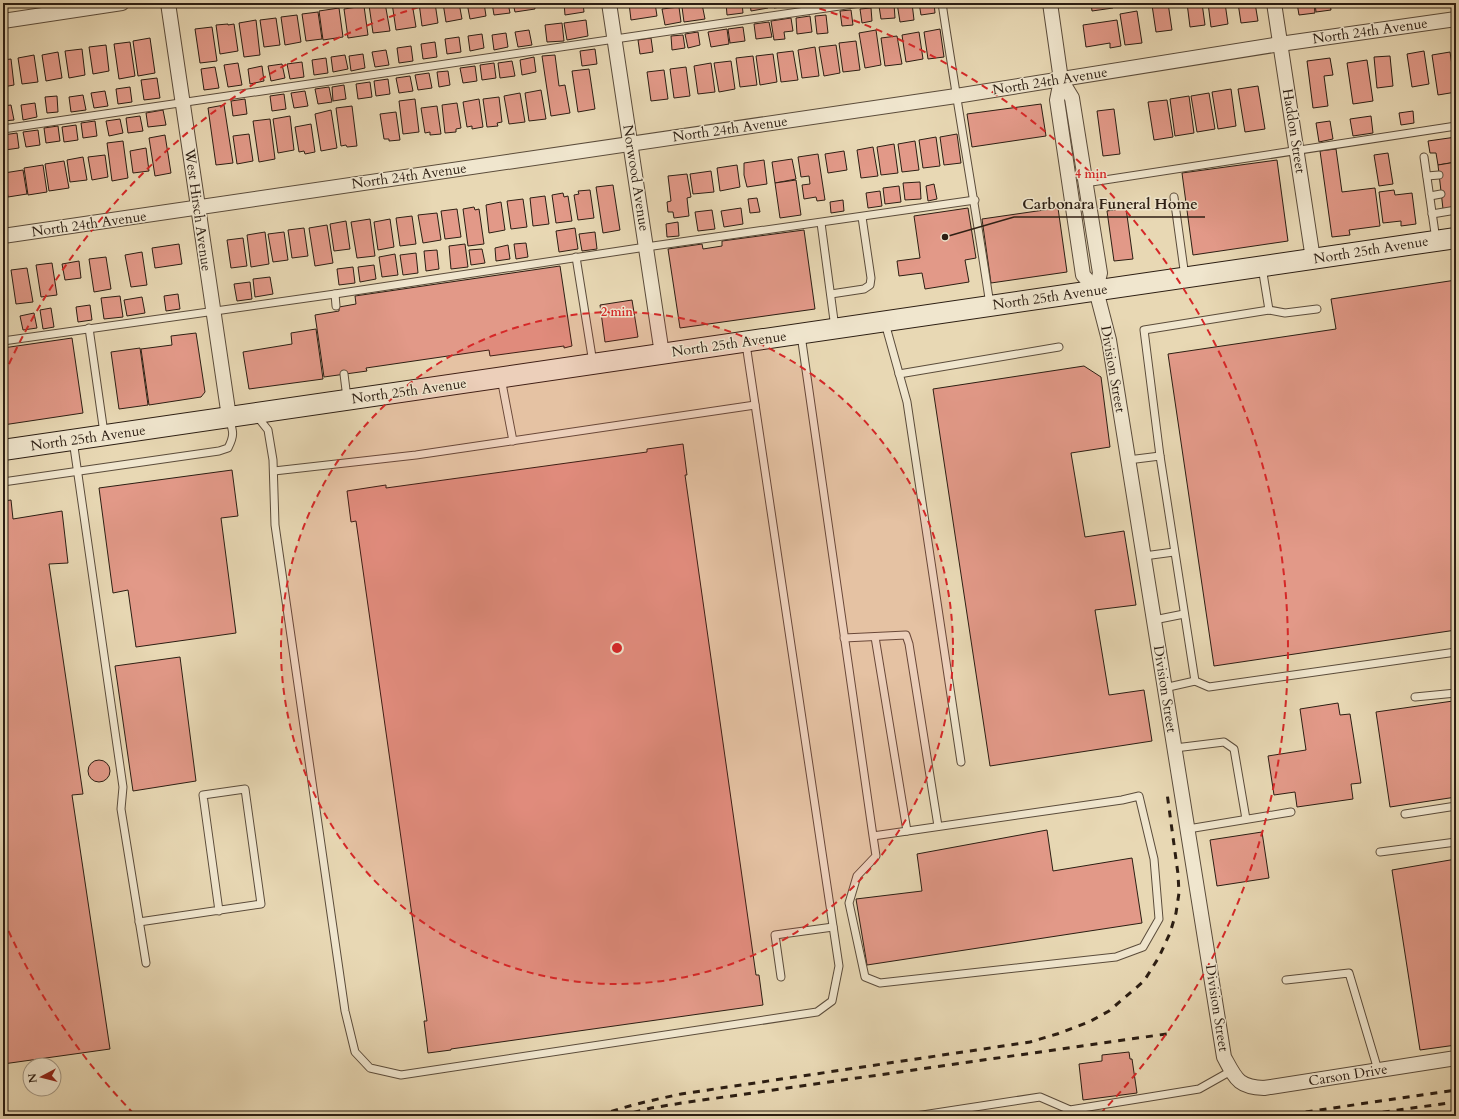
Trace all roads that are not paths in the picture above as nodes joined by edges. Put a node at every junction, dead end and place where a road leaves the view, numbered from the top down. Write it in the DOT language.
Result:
graph roads {
  1 [pos="122,3"];
  2 [pos="168,3"];
  3 [pos="609,3"];
  4 [pos="860,3"];
  5 [pos="942,3"];
  6 [pos="1050,3"];
  7 [pos="1274,3"];
  8 [pos="1456,19"];
  9 [pos="3,21"];
  10 [pos="615,39"];
  11 [pos="1280,44"];
  12 [pos="1061,80"];
  13 [pos="956,96"];
  14 [pos="183,103"];
  15 [pos="1456,126"];
  16 [pos="3,129"];
  17 [pos="631,144"];
  18 [pos="1297,151"];
  19 [pos="1424,157"];
  20 [pos="1439,175"];
  21 [pos="1427,176"];
  22 [pos="1085,183"];
  23 [pos="1441,194"];
  24 [pos="1430,196"];
  25 [pos="1174,197"];
  26 [pos="975,200"];
  27 [pos="198,208"];
  28 [pos="1456,210"];
  29 [pos="1432,214"];
  30 [pos="862,217"];
  31 [pos="821,223"];
  32 [pos="3,236"];
  33 [pos="1456,238"];
  34 [pos="1436,240"];
  35 [pos="646,247"];
  36 [pos="576,257"];
  37 [pos="1313,259"];
  38 [pos="1262,266"];
  39 [pos="1185,277"];
  40 [pos="1096,290"];
  41 [pos="335,294"];
  42 [pos="831,294"];
  43 [pos="990,305"];
  44 [pos="336,306"];
  45 [pos="1316,309"];
  46 [pos="1268,310"];
  47 [pos="213,311"];
  48 [pos="884,321"];
  49 [pos="89,328"];
  50 [pos="835,328"];
  51 [pos="800,333"];
  52 [pos="3,341"];
  53 [pos="746,341"];
  54 [pos="1059,347"];
  55 [pos="662,354"];
  56 [pos="593,364"];
  57 [pos="344,374"];
  58 [pos="899,374"];
  59 [pos="501,377"];
  60 [pos="348,400"];
  61 [pos="755,406"];
  62 [pos="255,413"];
  63 [pos="229,417"];
  64 [pos="104,435"];
  65 [pos="73,440"];
  66 [pos="513,440"];
  67 [pos="3,450"];
  68 [pos="1160,456"];
  69 [pos="1128,460"];
  70 [pos="78,471"];
  71 [pos="274,471"];
  72 [pos="3,482"];
  73 [pos="1174,552"];
  74 [pos="1144,556"];
  75 [pos="1184,614"];
  76 [pos="1154,620"];
  77 [pos="875,637"];
  78 [pos="844,638"];
  79 [pos="1456,652"];
  80 [pos="1195,681"];
  81 [pos="1164,688"];
  82 [pos="1456,693"];
  83 [pos="1415,697"];
  84 [pos="1175,748"];
  85 [pos="961,762"];
  86 [pos="1456,806"];
  87 [pos="1291,812"];
  88 [pos="1405,814"];
  89 [pos="1246,819"];
  90 [pos="938,826"];
  91 [pos="1188,829"];
  92 [pos="908,831"];
  93 [pos="873,836"];
  94 [pos="1456,842"];
  95 [pos="1380,852"];
  96 [pos="219,910"];
  97 [pos="139,922"];
  98 [pos="833,927"];
  99 [pos="146,963"];
  100 [pos="781,977"];
  101 [pos="1286,980"];
  102 [pos="1456,1058"];
  103 [pos="1378,1070"];
  104 [pos="1231,1071"];
  105 [pos="1241,1084"];
  106 [pos="916,1116"];
  1 -- 9 [label="street"];
  2 -- 14 [label="street, West Hirsch Avenue"];
  3 -- 10 [label="street, Norwood Avenue"];
  4 -- 10 [label="lane"];
  5 -- 13 [label="lane"];
  6 -- 12 [label="street, Division Street"];
  7 -- 11 [label="street, Haddon Street"];
  8 -- 11 [label="street, North 24th Avenue"];
  10 -- 14 [label="lane"];
  10 -- 17 [label="street, Norwood Avenue"];
  11 -- 12 [label="street, North 24th Avenue"];
  11 -- 18 [label="street, Haddon Street"];
  12 -- 13 [label="street, North 24th Avenue"];
  12 -- 22 [label="street, Division Street"];
  12 -- 40 [label="street, Division Street"];
  13 -- 17 [label="street, North 24th Avenue"];
  13 -- 26 [label="lane"];
  14 -- 16 [label="lane"];
  14 -- 27 [label="street, West Hirsch Avenue"];
  15 -- 18 [label="lane"];
  17 -- 27 [label="street, North 24th Avenue"];
  17 -- 35 [label="street, Norwood Avenue"];
  18 -- 22 [label="lane"];
  18 -- 37 [label="street, Haddon Street"];
  19 -- 21 [label="lane"];
  20 -- 21 [label="lane"];
  21 -- 24 [label="lane"];
  22 -- 40 [label="street, Division Street"];
  23 -- 24 [label="lane"];
  24 -- 29 [label="lane"];
  25 -- 39 [label="lane"];
  26 -- 30 [label="lane"];
  26 -- 43 [label="lane"];
  27 -- 32 [label="street, North 24th Avenue"];
  27 -- 47 [label="street, West Hirsch Avenue"];
  28 -- 29 [label="lane"];
  29 -- 34 [label="lane"];
  30 -- 31 [label="lane"];
  30 -- 42 [label="lane"];
  31 -- 35 [label="lane"];
  31 -- 42 [label="lane"];
  33 -- 34 [label="main road, North 25th Avenue"];
  34 -- 37 [label="main road, North 25th Avenue"];
  35 -- 36 [label="lane"];
  35 -- 55 [label="street, Norwood Avenue"];
  36 -- 41 [label="lane"];
  36 -- 56 [label="lane"];
  37 -- 38 [label="main road, North 25th Avenue"];
  38 -- 39 [label="main road, North 25th Avenue"];
  38 -- 46 [label="lane"];
  39 -- 40 [label="main road, North 25th Avenue"];
  40 -- 43 [label="main road, North 25th Avenue"];
  40 -- 69 [label="street, Division Street"];
  41 -- 44 [label="lane"];
  41 -- 47 [label="lane"];
  42 -- 50 [label="lane"];
  43 -- 48 [label="main road, North 25th Avenue"];
  45 -- 46 [label="lane"];
  46 -- 68 [label="lane"];
  47 -- 49 [label="lane"];
  47 -- 63 [label="street, West Hirsch Avenue"];
  48 -- 50 [label="main road, North 25th Avenue"];
  48 -- 58 [label="lane"];
  49 -- 52 [label="lane"];
  49 -- 64 [label="lane"];
  50 -- 51 [label="main road, North 25th Avenue"];
  51 -- 53 [label="main road, North 25th Avenue"];
  51 -- 78 [label="lane"];
  53 -- 55 [label="main road, North 25th Avenue"];
  53 -- 61 [label="lane"];
  54 -- 58 [label="lane"];
  55 -- 56 [label="main road, North 25th Avenue"];
  56 -- 59 [label="main road, North 25th Avenue"];
  57 -- 60 [label="lane"];
  58 -- 85 [label="lane"];
  59 -- 60 [label="main road, North 25th Avenue"];
  59 -- 66 [label="lane"];
  60 -- 62 [label="main road, North 25th Avenue"];
  61 -- 66 [label="lane"];
  61 -- 98 [label="lane"];
  62 -- 63 [label="main road, North 25th Avenue"];
  62 -- 71 [label="lane"];
  63 -- 64 [label="main road, North 25th Avenue"];
  63 -- 70 [label="lane"];
  64 -- 65 [label="main road, North 25th Avenue"];
  65 -- 67 [label="main road, North 25th Avenue"];
  65 -- 70 [label="lane"];
  66 -- 71 [label="lane"];
  68 -- 69 [label="lane"];
  68 -- 73 [label="lane"];
  69 -- 74 [label="street, Division Street"];
  70 -- 72 [label="lane"];
  70 -- 97 [label="lane"];
  71 -- 98 [label="lane"];
  73 -- 74 [label="lane"];
  73 -- 75 [label="lane"];
  74 -- 76 [label="street, Division Street"];
  75 -- 76 [label="lane"];
  75 -- 80 [label="lane"];
  76 -- 81 [label="street, Division Street"];
  77 -- 78 [label="lane"];
  77 -- 90 [label="lane"];
  77 -- 92 [label="lane"];
  78 -- 93 [label="lane"];
  79 -- 80 [label="lane"];
  80 -- 81 [label="lane"];
  81 -- 84 [label="street, Division Street"];
  82 -- 83 [label="lane"];
  84 -- 89 [label="lane"];
  84 -- 91 [label="street, Division Street"];
  86 -- 88 [label="lane"];
  87 -- 89 [label="lane"];
  89 -- 91 [label="lane"];
  90 -- 92 [label="lane"];
  90 -- 93 [label="lane"];
  91 -- 104 [label="street, Division Street"];
  92 -- 93 [label="lane"];
  94 -- 95 [label="lane"];
  96 -- 96 [label="lane"];
  96 -- 97 [label="lane"];
  97 -- 99 [label="lane"];
  98 -- 100 [label="lane"];
  101 -- 103 [label="lane"];
  102 -- 103 [label="street, Carson Drive"];
  103 -- 105 [label="street, Carson Drive"];
  104 -- 105 [label="street, Division Street"];
  104 -- 106 [label="lane"];
}
